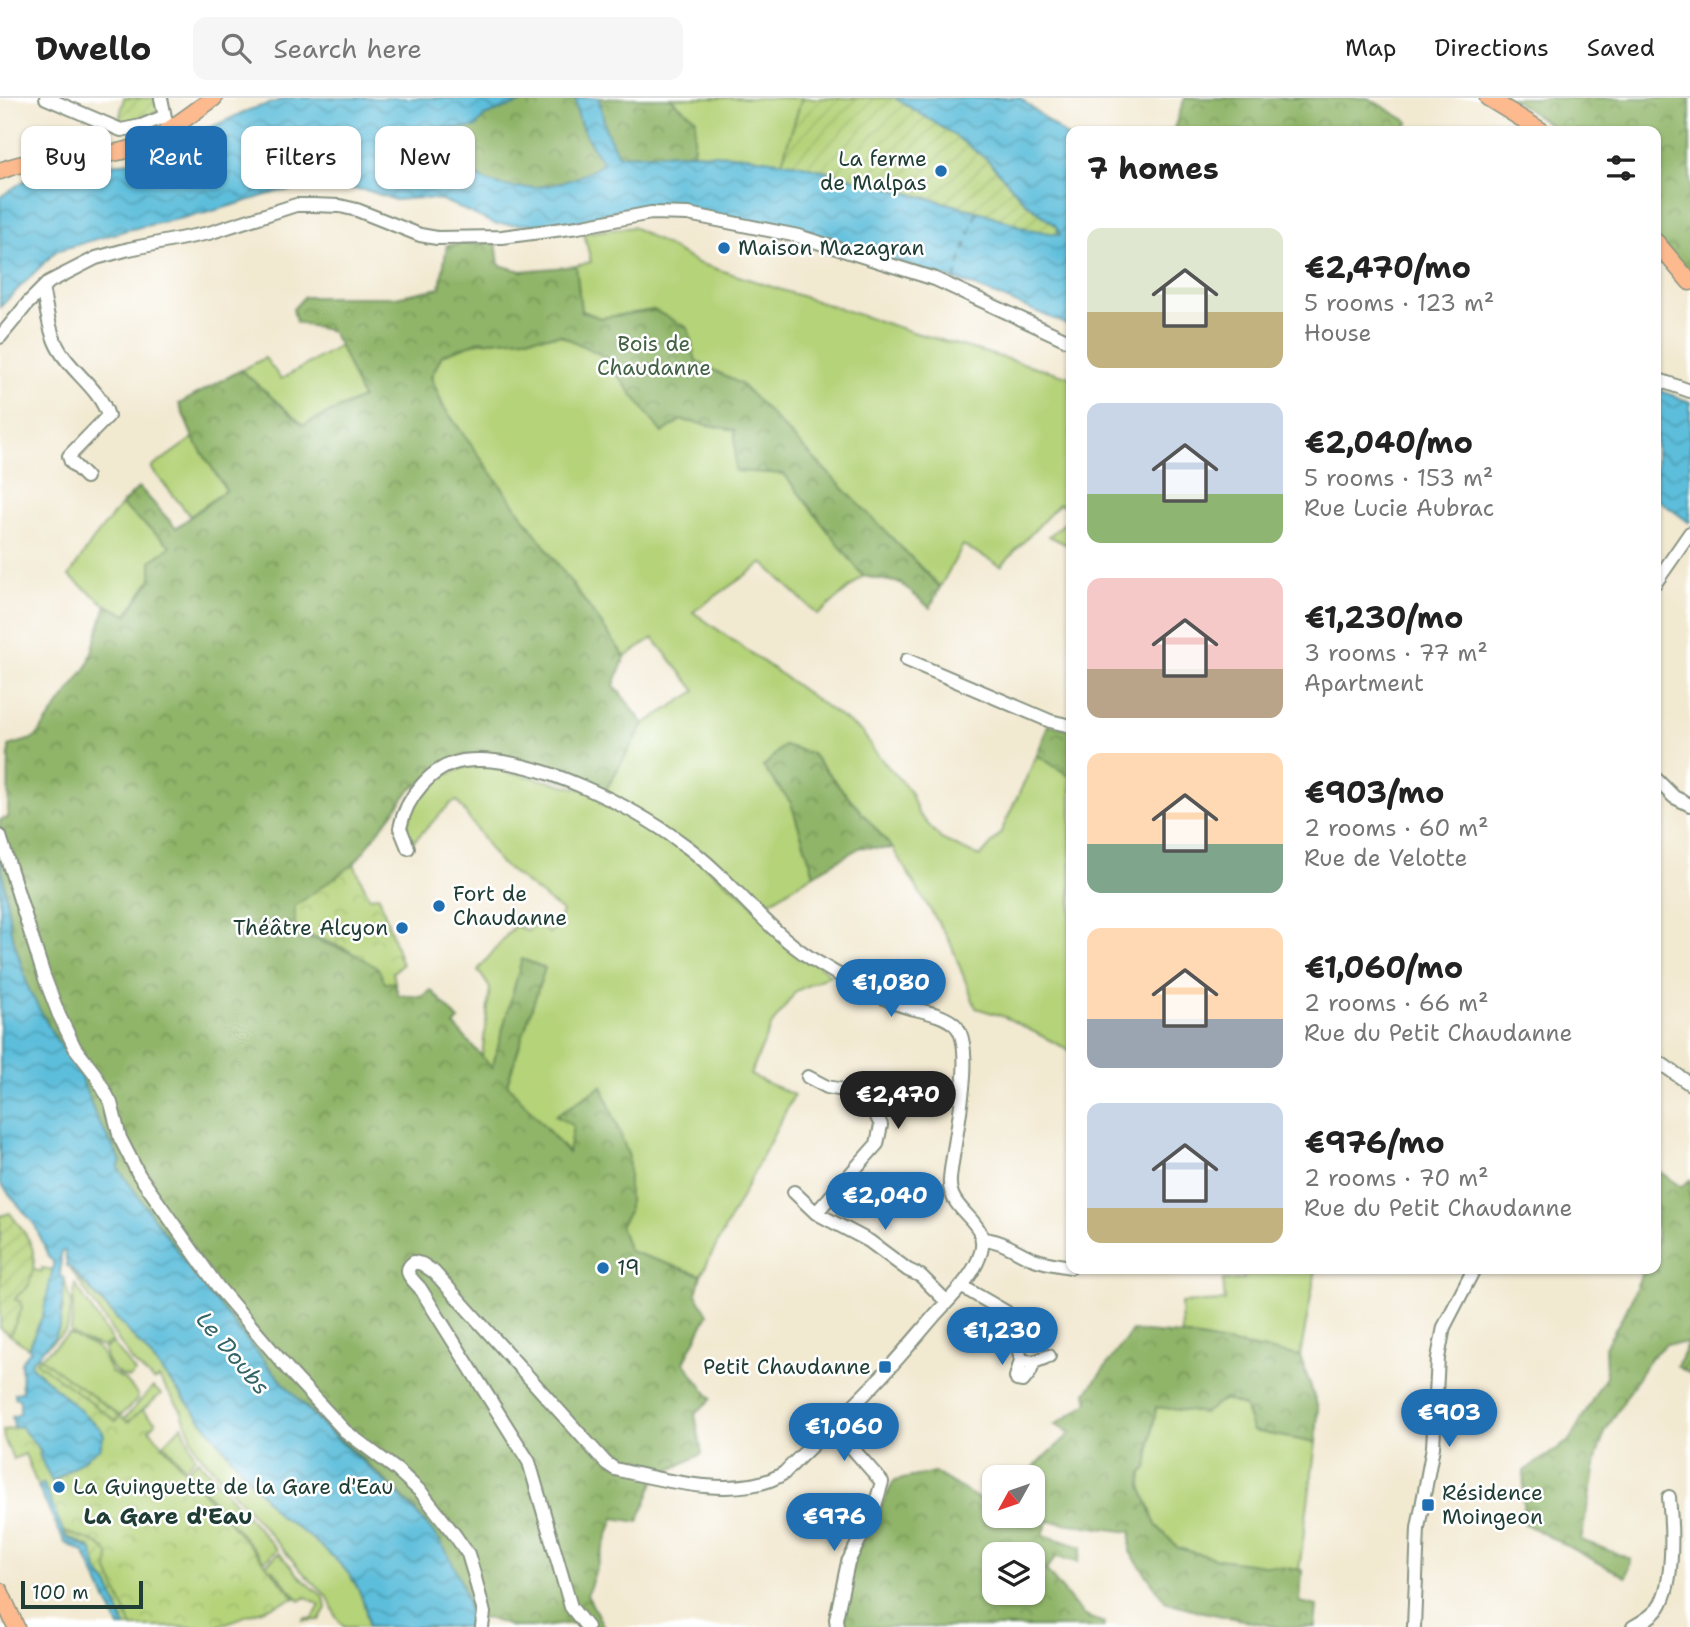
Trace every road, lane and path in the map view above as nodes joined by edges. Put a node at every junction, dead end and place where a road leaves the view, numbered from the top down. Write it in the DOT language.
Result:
graph roads {
  1 [pos="46,98"];
  2 [pos="161,98"];
  3 [pos="214,98"];
  4 [pos="1488,98"];
  5 [pos="166,123"];
  6 [pos="1534,126"];
  7 [pos="0,171"];
  8 [pos="1661,248"];
  9 [pos="1690,282"];
  10 [pos="41,289"];
  11 [pos="0,337"];
  12 [pos="1066,340"];
  13 [pos="1661,381"];
  14 [pos="1690,391"];
  15 [pos="86,477"];
  16 [pos="1687,537"];
  17 [pos="1661,575"];
  18 [pos="906,660"];
  19 [pos="1066,725"];
  20 [pos="1661,784"];
  21 [pos="1690,805"];
  22 [pos="0,836"];
  23 [pos="408,848"];
  24 [pos="1661,1064"];
  25 [pos="808,1077"];
  26 [pos="1690,1084"];
  27 [pos="794,1192"];
  28 [pos="817,1213"];
  29 [pos="983,1239"];
  30 [pos="1066,1266"];
  31 [pos="1471,1274"];
  32 [pos="961,1286"];
  33 [pos="947,1302"];
  34 [pos="1049,1356"];
  35 [pos="831,1424"];
  36 [pos="1669,1497"];
  37 [pos="0,1591"];
  38 [pos="16,1627"];
  39 [pos="482,1627"];
  40 [pos="587,1627"];
  41 [pos="837,1627"];
  42 [pos="1414,1627"];
  43 [pos="1633,1627"];
  1 -- 5 [label="street"];
  2 -- 5 [label="street"];
  3 -- 5 [label="main road"];
  4 -- 6 [label="main road"];
  5 -- 7 [label="main road"];
  8 -- 9 [label="main road"];
  10 -- 11 [label="street"];
  10 -- 12 [label="street"];
  10 -- 15 [label="street"];
  13 -- 14 [label="street"];
  16 -- 17 [label="street"];
  18 -- 19 [label="street"];
  20 -- 21 [label="street"];
  22 -- 39 [label="street"];
  23 -- 29 [label="street"];
  24 -- 26 [label="street"];
  25 -- 28 [label="street"];
  27 -- 28 [label="street"];
  28 -- 33 [label="street"];
  29 -- 30 [label="street"];
  29 -- 32 [label="street"];
  31 -- 42 [label="street"];
  32 -- 33 [label="street"];
  32 -- 34 [label="street"];
  33 -- 35 [label="street"];
  35 -- 40 [label="street"];
  35 -- 41 [label="street"];
  36 -- 43 [label="street"];
  37 -- 38 [label="main road"];
}
